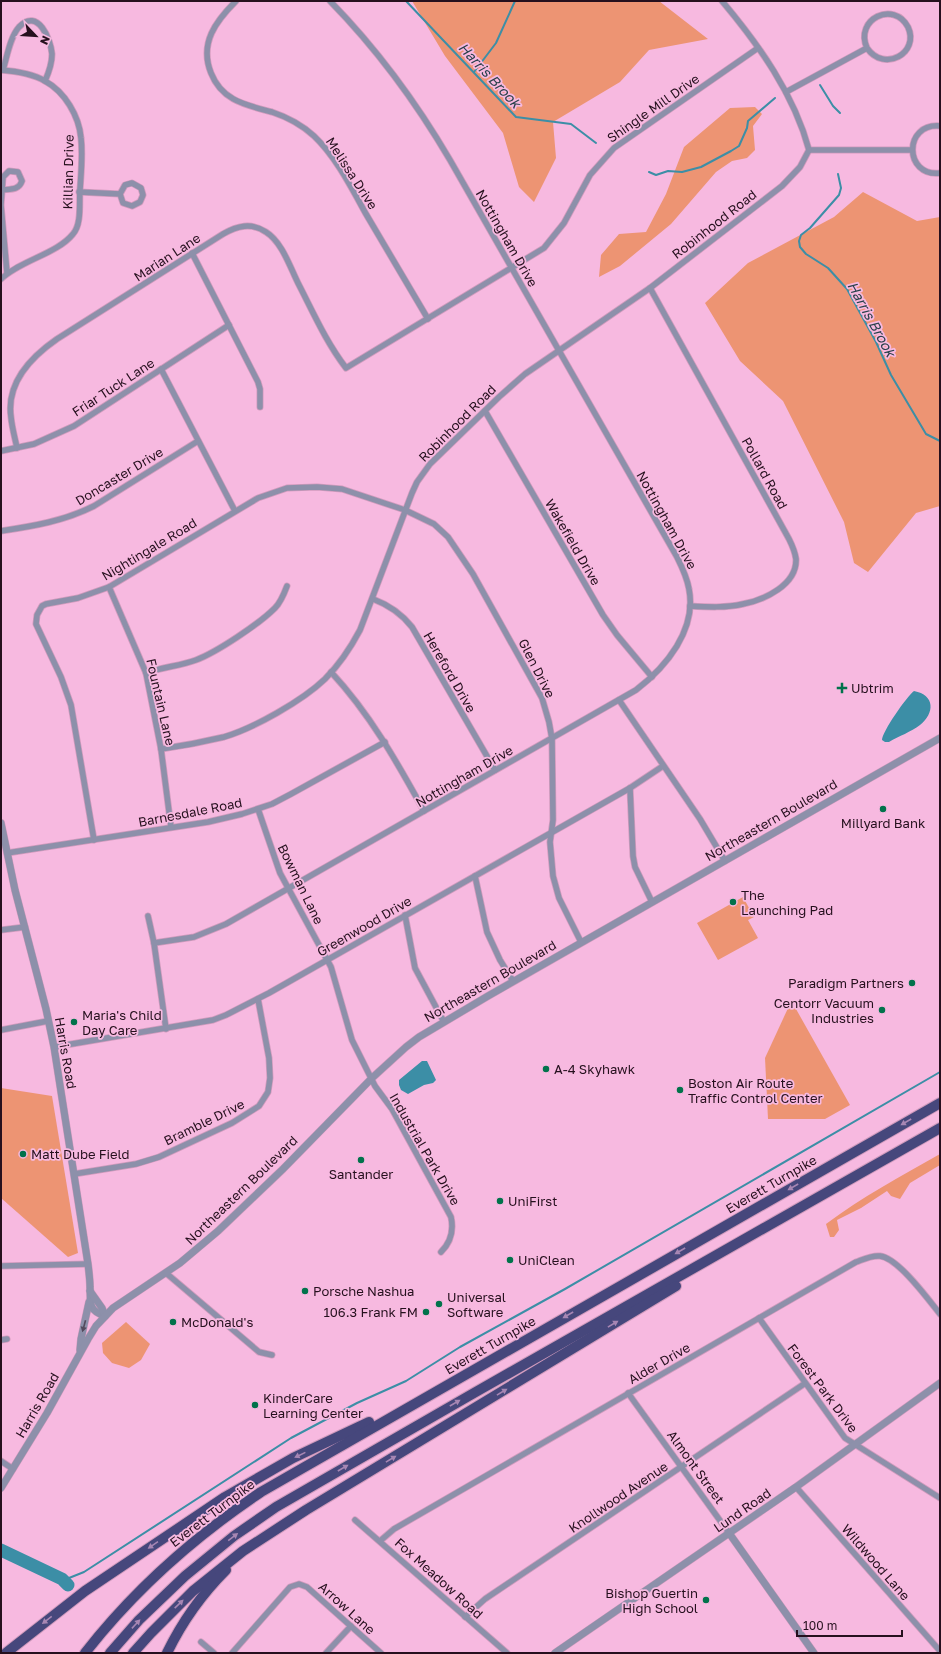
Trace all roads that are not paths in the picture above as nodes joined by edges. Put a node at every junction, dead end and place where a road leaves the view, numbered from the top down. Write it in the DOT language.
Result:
graph roads {
  1 [pos="236,1"];
  2 [pos="330,1"];
  3 [pos="722,1"];
  4 [pos="758,48"];
  5 [pos="867,48"];
  6 [pos="2,70"];
  7 [pos="45,81"];
  8 [pos="786,92"];
  9 [pos="940,126"];
  10 [pos="809,150"];
  11 [pos="912,150"];
  12 [pos="940,173"];
  13 [pos="2,190"];
  14 [pos="80,192"];
  15 [pos="120,194"];
  16 [pos="192,253"];
  17 [pos="512,269"];
  18 [pos="7,273"];
  19 [pos="1,279"];
  20 [pos="650,288"];
  21 [pos="428,319"];
  22 [pos="229,325"];
  23 [pos="559,350"];
  24 [pos="346,368"];
  25 [pos="161,369"];
  26 [pos="260,407"];
  27 [pos="485,411"];
  28 [pos="198,441"];
  29 [pos="17,448"];
  30 [pos="1,451"];
  31 [pos="405,510"];
  32 [pos="235,511"];
  33 [pos="1,531"];
  34 [pos="287,586"];
  35 [pos="109,587"];
  36 [pos="373,599"];
  37 [pos="690,606"];
  38 [pos="331,672"];
  39 [pos="146,673"];
  40 [pos="652,677"];
  41 [pos="619,700"];
  42 [pos="940,738"];
  43 [pos="552,739"];
  44 [pos="385,742"];
  45 [pos="161,749"];
  46 [pos="663,766"];
  47 [pos="495,770"];
  48 [pos="630,788"];
  49 [pos="258,809"];
  50 [pos="424,812"];
  51 [pos="1,823"];
  52 [pos="171,828"];
  53 [pos="551,832"];
  54 [pos="94,840"];
  55 [pos="7,853"];
  56 [pos="725,861"];
  57 [pos="475,876"];
  58 [pos="289,890"];
  59 [pos="652,902"];
  60 [pos="405,915"];
  61 [pos="148,916"];
  62 [pos="25,927"];
  63 [pos="1,930"];
  64 [pos="581,942"];
  65 [pos="154,943"];
  66 [pos="327,960"];
  67 [pos="513,981"];
  68 [pos="258,999"];
  69 [pos="48,1021"];
  70 [pos="444,1022"];
  71 [pos="166,1029"];
  72 [pos="1,1030"];
  73 [pos="54,1047"];
  74 [pos="372,1078"];
  75 [pos="940,1103"];
  76 [pos="940,1128"];
  77 [pos="74,1174"];
  78 [pos="850,1180"];
  79 [pos="441,1252"];
  80 [pos="88,1264"];
  81 [pos="1,1266"];
  82 [pos="166,1273"];
  83 [pos="90,1291"];
  84 [pos="89,1300"];
  85 [pos="940,1314"];
  86 [pos="104,1316"];
  87 [pos="759,1318"];
  88 [pos="80,1353"];
  89 [pos="272,1355"];
  90 [pos="940,1383"];
  91 [pos="804,1384"];
  92 [pos="436,1390"];
  93 [pos="628,1394"];
  94 [pos="854,1445"];
  95 [pos="1,1461"];
  96 [pos="682,1467"];
  97 [pos="13,1469"];
  98 [pos="796,1487"];
  99 [pos="1,1488"];
  100 [pos="940,1498"];
  101 [pos="355,1520"];
  102 [pos="286,1523"];
  103 [pos="729,1533"];
  104 [pos="380,1541"];
  105 [pos="465,1618"];
  106 [pos="351,1626"];
  107 [pos="201,1642"];
  108 [pos="940,1651"];
  109 [pos="6,1653"];
  110 [pos="85,1653"];
  111 [pos="110,1653"];
  112 [pos="133,1653"];
  113 [pos="167,1653"];
  114 [pos="214,1653"];
  115 [pos="232,1653"];
  116 [pos="326,1653"];
  117 [pos="381,1653"];
  118 [pos="507,1653"];
  119 [pos="555,1653"];
  120 [pos="814,1653"];
  1 -- 21 [label="street, Melissa Drive"];
  2 -- 17 [label="street, Nottingham Drive"];
  3 -- 4 [label="street"];
  4 -- 8 [label="street"];
  4 -- 17 [label="street, Shingle Mill Drive"];
  5 -- 5 [label="street"];
  5 -- 8 [label="street"];
  6 -- 7 [label="street, Killian Drive"];
  6 -- 7 [label="street"];
  7 -- 14 [label="street, Killian Drive"];
  8 -- 10 [label="street"];
  9 -- 11 [label="street"];
  10 -- 11 [label="street"];
  10 -- 20 [label="street, Robinhood Road"];
  11 -- 12 [label="street"];
  13 -- 18 [label="street"];
  14 -- 15 [label="street"];
  14 -- 18 [label="street, Killian Drive"];
  15 -- 15 [label="street"];
  16 -- 22 [label="street"];
  16 -- 24 [label="street, Marian Lane"];
  16 -- 29 [label="street, Marian Lane"];
  17 -- 21 [label="street, Shingle Mill Drive"];
  17 -- 23 [label="street, Nottingham Drive"];
  18 -- 19 [label="street, Killian Drive"];
  20 -- 23 [label="street, Robinhood Road"];
  20 -- 37 [label="street, Pollard Road"];
  21 -- 24 [label="street, Shingle Mill Drive"];
  22 -- 25 [label="street, Friar Tuck Lane"];
  22 -- 26 [label="street"];
  23 -- 27 [label="street, Robinhood Road"];
  23 -- 37 [label="street, Nottingham Drive"];
  25 -- 28 [label="street"];
  25 -- 29 [label="street, Friar Tuck Lane"];
  27 -- 31 [label="street, Robinhood Road"];
  27 -- 40 [label="street, Wakefield Drive"];
  28 -- 32 [label="street"];
  28 -- 33 [label="street, Doncaster Drive"];
  29 -- 30 [label="street, Friar Tuck Lane"];
  31 -- 32 [label="street, Nightingale Road"];
  31 -- 36 [label="street, Robinhood Road"];
  31 -- 43 [label="street, Glen Drive"];
  32 -- 35 [label="street, Nightingale Road"];
  34 -- 39 [label="street"];
  35 -- 39 [label="street, Fountain Lane"];
  35 -- 54 [label="street, Nightingale Road"];
  36 -- 38 [label="street, Robinhood Road"];
  36 -- 47 [label="street, Hereford Drive"];
  37 -- 40 [label="street, Nottingham Drive"];
  38 -- 44 [label="street"];
  38 -- 45 [label="street, Robinhood Road"];
  39 -- 45 [label="street, Fountain Lane"];
  40 -- 41 [label="street, Nottingham Drive"];
  41 -- 43 [label="street, Nottingham Drive"];
  41 -- 46 [label="street"];
  42 -- 56 [label="street, Northeastern Boulevard"];
  43 -- 47 [label="street, Nottingham Drive"];
  43 -- 53 [label="street, Glen Drive"];
  44 -- 49 [label="street, Barnesdale Road"];
  44 -- 50 [label="street"];
  45 -- 52 [label="street, Fountain Lane"];
  46 -- 48 [label="street, Greenwood Drive"];
  46 -- 56 [label="street"];
  47 -- 50 [label="street, Nottingham Drive"];
  48 -- 53 [label="street, Greenwood Drive"];
  48 -- 59 [label="street"];
  49 -- 52 [label="street, Barnesdale Road"];
  49 -- 58 [label="street, Bowman Lane"];
  50 -- 58 [label="street, Nottingham Drive"];
  51 -- 55 [label="street, Harris Road"];
  52 -- 54 [label="street, Barnesdale Road"];
  53 -- 57 [label="street, Greenwood Drive"];
  53 -- 64 [label="street, Glen Drive"];
  54 -- 55 [label="street, Barnesdale Road"];
  55 -- 62 [label="street, Harris Road"];
  56 -- 59 [label="street, Northeastern Boulevard"];
  57 -- 60 [label="street, Greenwood Drive"];
  57 -- 67 [label="street"];
  58 -- 65 [label="street, Nottingham Drive"];
  58 -- 66 [label="street, Bowman Lane"];
  59 -- 64 [label="street, Northeastern Boulevard"];
  60 -- 66 [label="street, Greenwood Drive"];
  60 -- 70 [label="street"];
  61 -- 65 [label="street"];
  62 -- 63 [label="street"];
  62 -- 69 [label="street, Harris Road"];
  64 -- 67 [label="street, Northeastern Boulevard"];
  65 -- 71 [label="street"];
  66 -- 68 [label="street, Greenwood Drive"];
  66 -- 74 [label="street, Bowman Lane"];
  67 -- 70 [label="street, Northeastern Boulevard"];
  68 -- 71 [label="street, Greenwood Drive"];
  68 -- 77 [label="street, Bramble Drive"];
  69 -- 72 [label="street"];
  69 -- 73 [label="street, Harris Road"];
  70 -- 74 [label="street, Northeastern Boulevard"];
  71 -- 73 [label="street, Greenwood Drive"];
  73 -- 77 [label="street, Harris Road"];
  74 -- 79 [label="street, Industrial Park Drive"];
  74 -- 82 [label="street, Northeastern Boulevard"];
  75 -- 92 [label="highway, Everett Turnpike, one-way"];
  76 -- 78 [label="highway"];
  77 -- 80 [label="street, Harris Road"];
  102 -- 78 [label="highway, one-way"];
  111 -- 78 [label="highway, one-way"];
  80 -- 81 [label="street"];
  80 -- 83 [label="street, Harris Road"];
  82 -- 86 [label="street, Northeastern Boulevard"];
  82 -- 89 [label="street"];
  83 -- 84 [label="street, Harris Road"];
  83 -- 86 [label="street"];
  84 -- 86 [label="street"];
  84 -- 88 [label="street, Harris Road, one-way"];
  85 -- 87 [label="street, Alder Drive"];
  86 -- 88 [label="street, Harris Road"];
  87 -- 91 [label="street, Forest Park Drive"];
  87 -- 93 [label="street, Alder Drive"];
  88 -- 97 [label="street, Harris Road"];
  90 -- 94 [label="street, Lund Road"];
  91 -- 94 [label="street, Forest Park Drive"];
  91 -- 96 [label="street, Knollwood Avenue"];
  92 -- 109 [label="highway, one-way"];
  92 -- 110 [label="highway, Everett Turnpike"];
  93 -- 96 [label="street, Almont Street"];
  93 -- 104 [label="street, Alder Drive"];
  94 -- 98 [label="street, Lund Road"];
  94 -- 100 [label="street, Forest Park Drive"];
  95 -- 97 [label="street"];
  96 -- 103 [label="street, Almont Street"];
  96 -- 105 [label="street, Knollwood Avenue"];
  97 -- 99 [label="street, Harris Road"];
  98 -- 103 [label="street, Lund Road"];
  98 -- 108 [label="street, Wildwood Lane"];
  101 -- 104 [label="street, Fox Meadow Road"];
  112 -- 102 [label="highway, one-way"];
  102 -- 113 [label="highway"];
  103 -- 119 [label="street, Lund Road"];
  103 -- 120 [label="street, Almont Street"];
  104 -- 105 [label="street, Fox Meadow Road"];
  105 -- 118 [label="street, Fox Meadow Road"];
  106 -- 115 [label="street, Arrow Lane"];
  106 -- 116 [label="street"];
  106 -- 117 [label="street, Arrow Lane"];
  107 -- 114 [label="street"];
}
